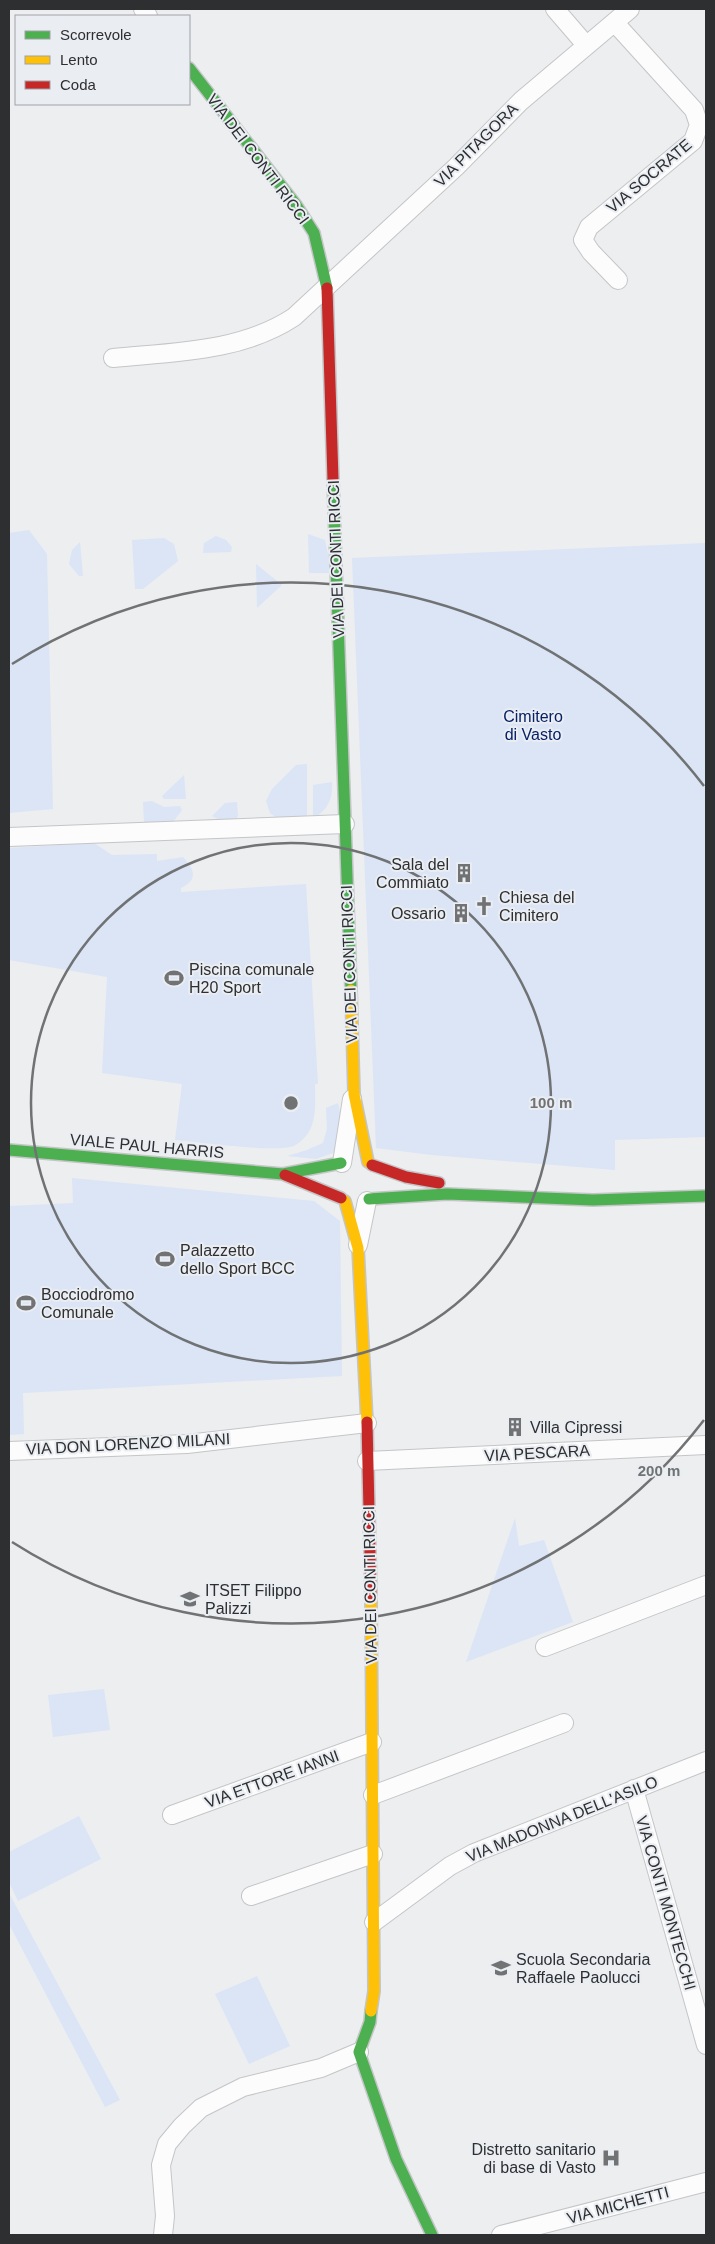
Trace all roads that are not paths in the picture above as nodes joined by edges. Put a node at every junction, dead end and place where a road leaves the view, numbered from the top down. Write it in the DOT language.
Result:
graph roads {
  1 [pos="555,9"];
  2 [pos="630,9"];
  3 [pos="615,23"];
  4 [pos="586,45"];
  5 [pos="190,69"];
  6 [pos="618,280"];
  7 [pos="327,288"];
  8 [pos="113,358"];
  9 [pos="345,824"];
  10 [pos="9,837"];
  11 [pos="354,1094"];
  12 [pos="9,1150"];
  13 [pos="370,1163"];
  14 [pos="338,1170"];
  15 [pos="283,1174"];
  16 [pos="373,1191"];
  17 [pos="502,1195"];
  18 [pos="706,1196"];
  19 [pos="343,1200"];
  20 [pos="358,1248"];
  21 [pos="367,1423"];
  22 [pos="706,1445"];
  23 [pos="9,1451"];
  24 [pos="367,1461"];
  25 [pos="706,1585"];
  26 [pos="545,1647"];
  27 [pos="564,1723"];
  28 [pos="372,1742"];
  29 [pos="706,1761"];
  30 [pos="634,1789"];
  31 [pos="373,1795"];
  32 [pos="172,1815"];
  33 [pos="373,1854"];
  34 [pos="251,1896"];
  35 [pos="374,1922"];
  36 [pos="706,2045"];
  37 [pos="359,2052"];
  38 [pos="706,2182"];
  39 [pos="163,2235"];
  40 [pos="432,2235"];
  41 [pos="501,2235"];
  1 -- 4 [label="street"];
  2 -- 3 [label="street, VIA PITAGORA"];
  3 -- 4 [label="street, VIA PITAGORA"];
  3 -- 6 [label="street, VIA SOCRATE"];
  4 -- 7 [label="street, VIA PITAGORA"];
  5 -- 7 [label="street, VIA DEI CONTI RICCI"];
  7 -- 8 [label="street, VIA PITAGORA"];
  7 -- 9 [label="street, VIA DEI CONTI RICCI"];
  9 -- 10 [label="street"];
  9 -- 11 [label="street, VIA DEI CONTI RICCI"];
  11 -- 13 [label="street, VIA DEI CONTI RICCI"];
  11 -- 14 [label="street, VIA DEI CONTI RICCI"];
  12 -- 15 [label="street, VIALE PAUL HARRIS"];
  13 -- 14 [label="street"];
  13 -- 16 [label="street"];
  13 -- 17 [label="street"];
  14 -- 15 [label="street, VIALE PAUL HARRIS"];
  14 -- 19 [label="street"];
  15 -- 19 [label="street, VIALE PAUL HARRIS"];
  16 -- 17 [label="street"];
  16 -- 19 [label="street"];
  16 -- 20 [label="street, VIA DEI CONTI RICCI"];
  17 -- 18 [label="street"];
  19 -- 20 [label="street, VIA DEI CONTI RICCI"];
  20 -- 21 [label="street, VIA DEI CONTI RICCI"];
  21 -- 23 [label="street, VIA DON LORENZO MILANI"];
  21 -- 24 [label="street, VIA DEI CONTI RICCI"];
  22 -- 24 [label="street, VIA PESCARA"];
  24 -- 28 [label="street, VIA DEI CONTI RICCI"];
  25 -- 26 [label="street"];
  27 -- 31 [label="street"];
  28 -- 31 [label="street, VIA DEI CONTI RICCI"];
  28 -- 32 [label="street, VIA ETTORE IANNI"];
  29 -- 30 [label="street, VIA MADONNA DELL'ASILO"];
  30 -- 35 [label="street, VIA MADONNA DELL'ASILO"];
  30 -- 36 [label="street, VIA CONTI MONTECCHI"];
  31 -- 33 [label="street, VIA DEI CONTI RICCI"];
  33 -- 34 [label="street"];
  33 -- 35 [label="street, VIA DEI CONTI RICCI"];
  35 -- 37 [label="street"];
  37 -- 39 [label="street"];
  37 -- 40 [label="street"];
  38 -- 41 [label="street, VIA MICHETTI"];
}
